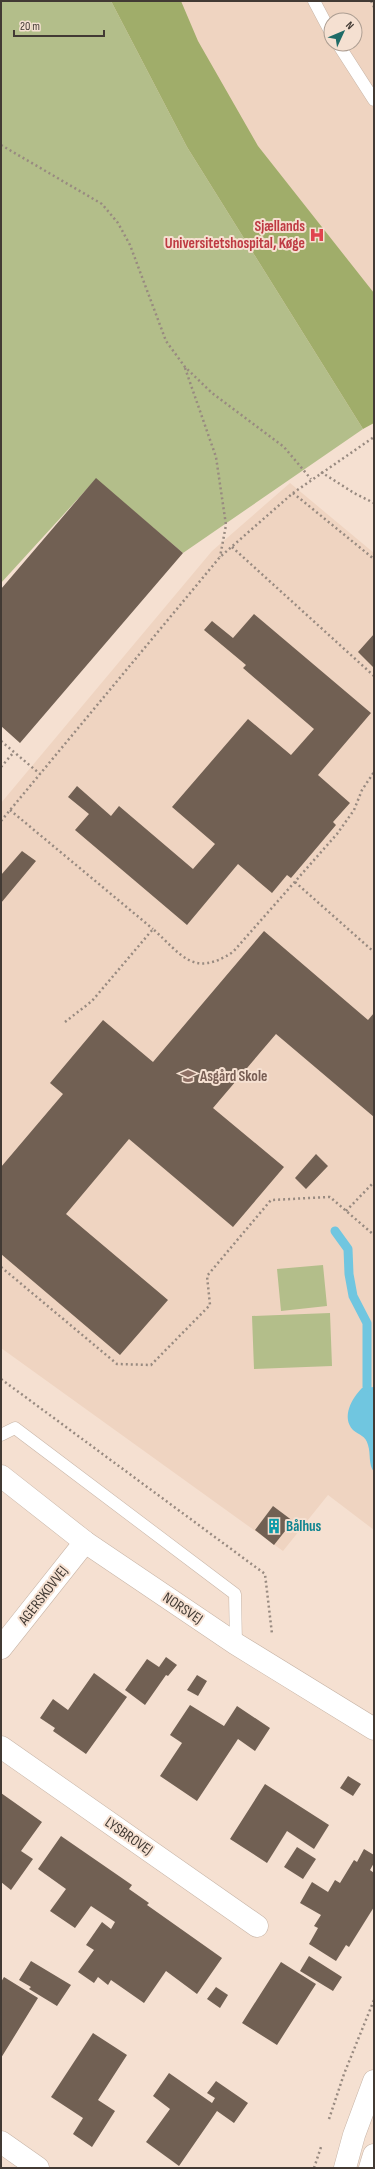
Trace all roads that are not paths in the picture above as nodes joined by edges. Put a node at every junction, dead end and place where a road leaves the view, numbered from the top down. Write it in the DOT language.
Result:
graph roads {
  1 [pos="314,1"];
  2 [pos="323,18"];
  3 [pos="343,52"];
  4 [pos="374,100"];
  5 [pos="1,1435"];
  6 [pos="1,1476"];
  7 [pos="85,1542"];
  8 [pos="236,1644"];
  9 [pos="1,1648"];
  10 [pos="374,1729"];
  11 [pos="1,1747"];
  12 [pos="257,1926"];
  13 [pos="374,2081"];
  14 [pos="1,2142"];
  15 [pos="374,2155"];
  16 [pos="38,2168"];
  17 [pos="345,2168"];
  18 [pos="370,2168"];
  1 -- 2 [label="lane"];
  3 -- 4 [label="lane"];
  5 -- 8 [label="lane"];
  6 -- 7 [label="street, NORSVEJ"];
  7 -- 8 [label="street, NORSVEJ"];
  7 -- 9 [label="street, AGERSKOVVEJ"];
  8 -- 10 [label="street, NORSVEJ"];
  11 -- 12 [label="street, LYSBROVEJ"];
  13 -- 17 [label="street"];
  14 -- 16 [label="street"];
  15 -- 18 [label="street"];
}
